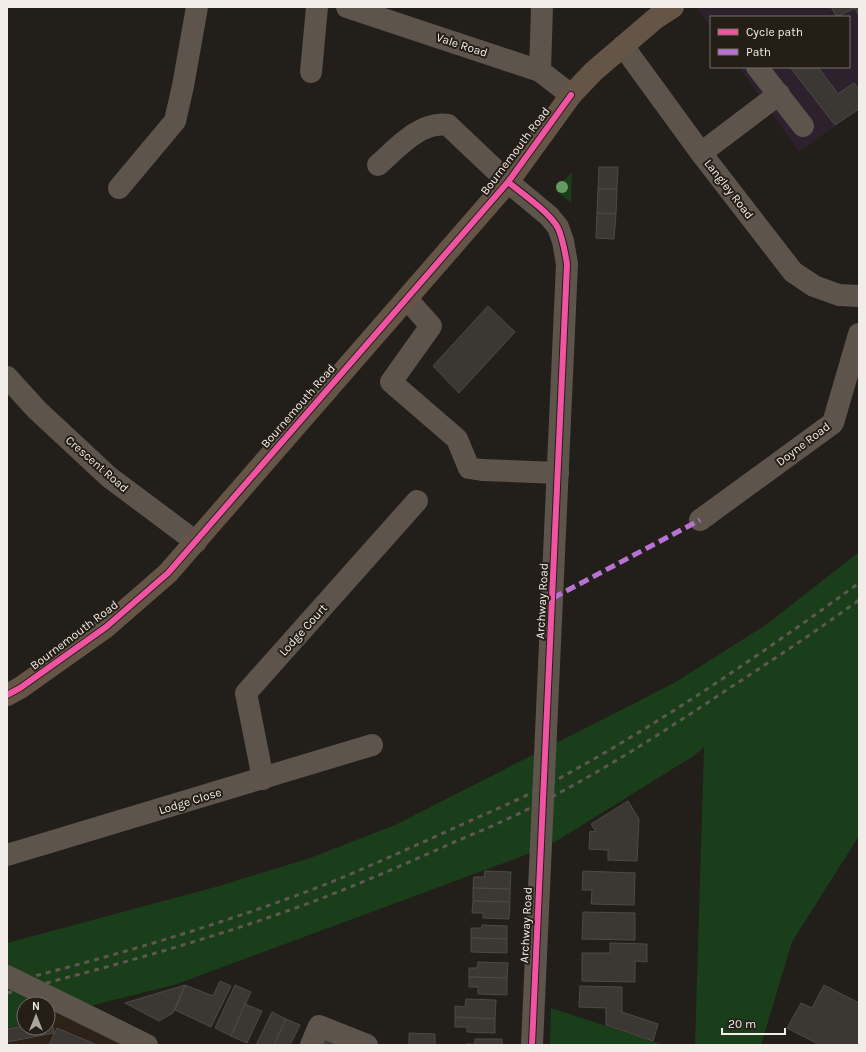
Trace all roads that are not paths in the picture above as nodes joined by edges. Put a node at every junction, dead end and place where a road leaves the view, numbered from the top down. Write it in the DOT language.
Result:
graph roads {
  1 [pos="196,7"];
  2 [pos="317,7"];
  3 [pos="347,7"];
  4 [pos="542,7"];
  5 [pos="673,7"];
  6 [pos="623,46"];
  7 [pos="758,68"];
  8 [pos="540,71"];
  9 [pos="312,72"];
  10 [pos="779,94"];
  11 [pos="571,96"];
  12 [pos="803,126"];
  13 [pos="701,153"];
  14 [pos="378,165"];
  15 [pos="508,182"];
  16 [pos="119,188"];
  17 [pos="859,296"];
  18 [pos="407,299"];
  19 [pos="859,334"];
  20 [pos="7,376"];
  21 [pos="558,473"];
  22 [pos="417,501"];
  23 [pos="700,520"];
  24 [pos="196,542"];
  25 [pos="7,695"];
  26 [pos="372,745"];
  27 [pos="263,779"];
  28 [pos="7,856"];
  29 [pos="7,976"];
  30 [pos="147,1045"];
  31 [pos="311,1045"];
  32 [pos="367,1045"];
  33 [pos="532,1045"];
  1 -- 16 [label="street"];
  2 -- 9 [label="street"];
  3 -- 8 [label="street, Vale Road"];
  4 -- 8 [label="street"];
  5 -- 6 [label="highway, Bournemouth Road"];
  6 -- 11 [label="highway, Bournemouth Road"];
  6 -- 13 [label="street, Langley Road"];
  7 -- 10 [label="street"];
  8 -- 11 [label="street, Vale Road"];
  10 -- 12 [label="street"];
  10 -- 13 [label="street"];
  11 -- 15 [label="highway, Bournemouth Road"];
  13 -- 17 [label="street, Langley Road"];
  14 -- 15 [label="street, Archway Road"];
  15 -- 18 [label="highway, Bournemouth Road"];
  15 -- 21 [label="street, Archway Road"];
  18 -- 21 [label="street"];
  18 -- 24 [label="highway, Bournemouth Road"];
  19 -- 23 [label="street, Doyne Road"];
  20 -- 24 [label="street, Crescent Road"];
  21 -- 33 [label="street, Archway Road"];
  22 -- 27 [label="street, Lodge Court"];
  24 -- 25 [label="highway, Bournemouth Road"];
  26 -- 27 [label="street, Lodge Close"];
  27 -- 28 [label="street, Lodge Close"];
  29 -- 30 [label="street"];
  31 -- 32 [label="street"];
}
